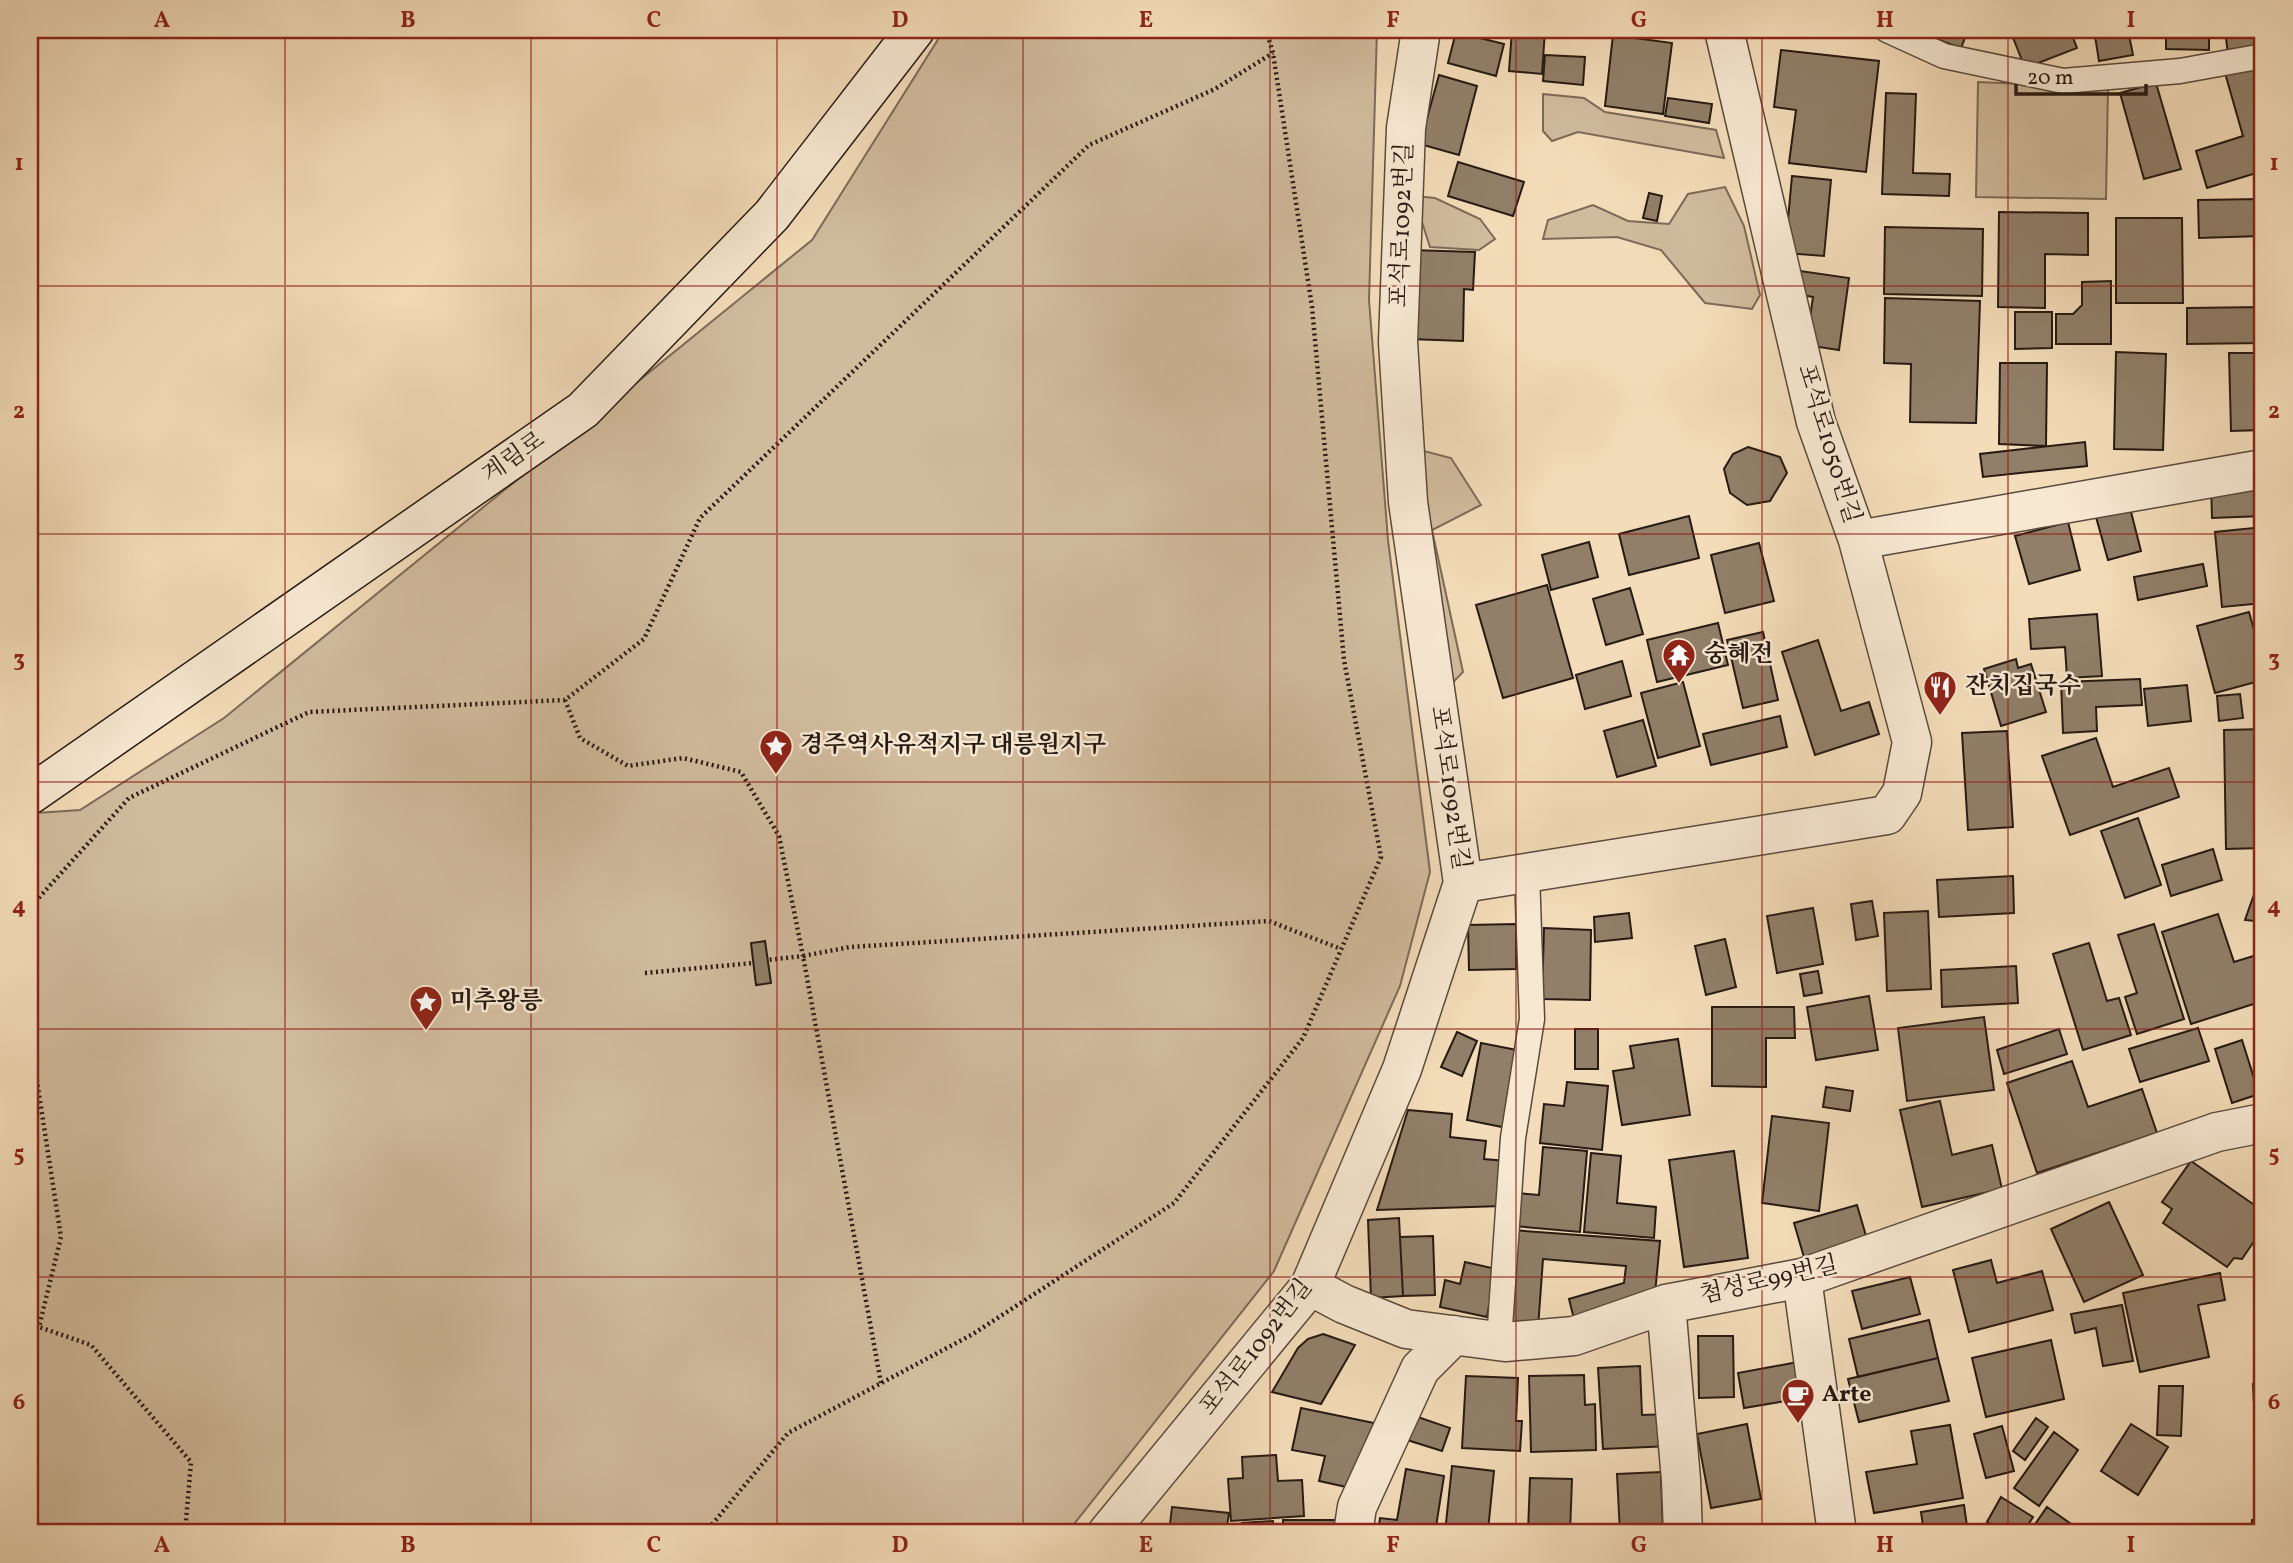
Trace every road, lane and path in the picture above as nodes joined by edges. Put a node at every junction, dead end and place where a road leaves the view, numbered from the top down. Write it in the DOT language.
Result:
graph roads {
  1 [pos="915,30"];
  2 [pos="1266,30"];
  3 [pos="1421,30"];
  4 [pos="1724,30"];
  5 [pos="1887,30"];
  6 [pos="1273,53"];
  7 [pos="2263,56"];
  8 [pos="2263,469"];
  9 [pos="1858,540"];
  10 [pos="565,700"];
  11 [pos="30,795"];
  12 [pos="1527,873"];
  13 [pos="1463,883"];
  14 [pos="32,903"];
  15 [pos="30,940"];
  16 [pos="1341,949"];
  17 [pos="803,956"];
  18 [pos="768,960"];
  19 [pos="753,963"];
  20 [pos="645,973"];
  21 [pos="30,1036"];
  22 [pos="2263,1124"];
  23 [pos="1802,1278"];
  24 [pos="1310,1286"];
  25 [pos="1666,1304"];
  26 [pos="39,1327"];
  27 [pos="30,1330"];
  28 [pos="1454,1335"];
  29 [pos="1499,1341"];
  30 [pos="881,1383"];
  31 [pos="185,1533"];
  32 [pos="705,1533"];
  33 [pos="1107,1533"];
  34 [pos="1353,1533"];
  35 [pos="1683,1533"];
  36 [pos="1837,1533"];
  1 -- 11 [label="street, 계림로"];
  2 -- 6 [label="path"];
  3 -- 13 [label="street, 포석로1092번길"];
  4 -- 9 [label="street, 포석로1050번길"];
  5 -- 7 [label="lane"];
  6 -- 10 [label="path"];
  6 -- 16 [label="path"];
  8 -- 9 [label="street, 포석로1050번길"];
  9 -- 12 [label="street"];
  10 -- 14 [label="path"];
  10 -- 17 [label="path"];
  12 -- 13 [label="street"];
  12 -- 29 [label="lane"];
  13 -- 24 [label="street, 포석로1092번길"];
  14 -- 15 [label="path"];
  16 -- 17 [label="path"];
  16 -- 30 [label="path"];
  17 -- 18 [label="path"];
  17 -- 30 [label="path"];
  19 -- 20 [label="path"];
  21 -- 26 [label="path"];
  22 -- 23 [label="street, 첨성로99번길"];
  23 -- 25 [label="street, 첨성로99번길"];
  23 -- 36 [label="street"];
  24 -- 28 [label="street, 첨성로99번길"];
  24 -- 33 [label="street, 포석로1092번길"];
  25 -- 29 [label="street, 첨성로99번길"];
  25 -- 35 [label="street"];
  26 -- 27 [label="path"];
  26 -- 31 [label="path"];
  28 -- 29 [label="street, 첨성로99번길"];
  28 -- 34 [label="street"];
  30 -- 32 [label="path"];
}
